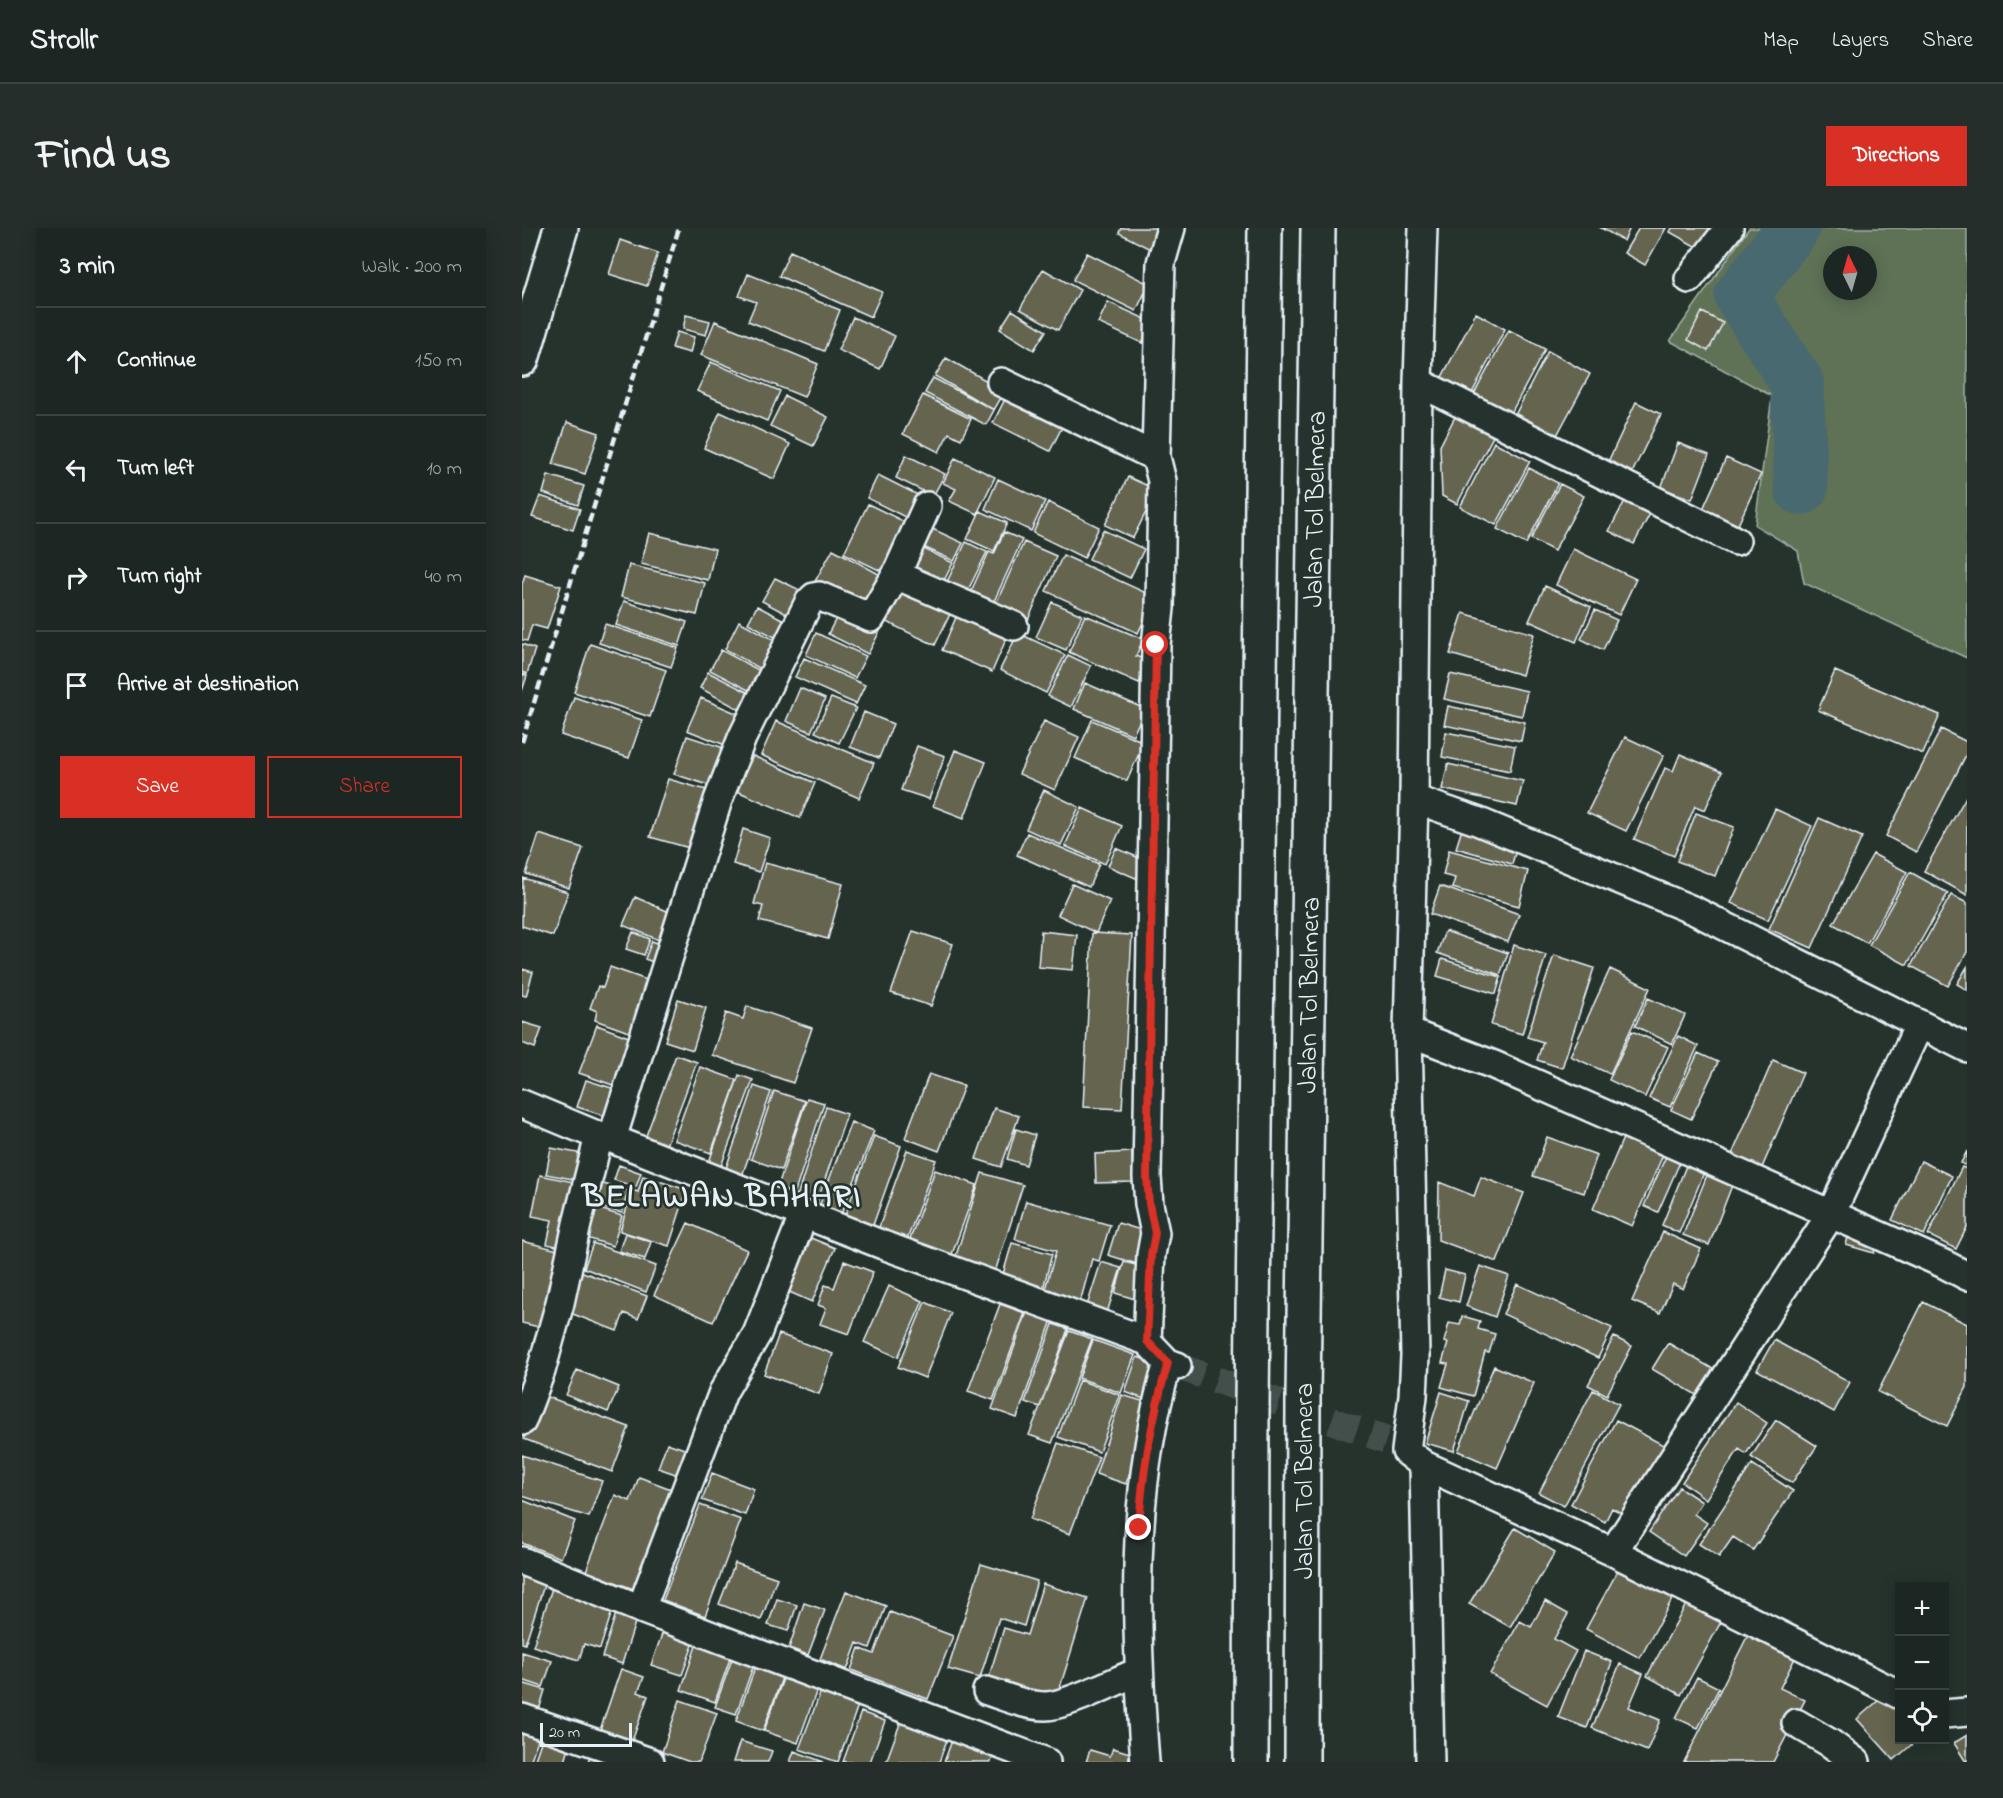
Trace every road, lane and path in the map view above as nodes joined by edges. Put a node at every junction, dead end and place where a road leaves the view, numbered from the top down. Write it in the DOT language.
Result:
graph roads {
  1 [pos="561,228"];
  2 [pos="1171,228"];
  3 [pos="1265,228"];
  4 [pos="1318,228"];
  5 [pos="1424,228"];
  6 [pos="1729,228"];
  7 [pos="1689,279"];
  8 [pos="522,359"];
  9 [pos="1001,382"];
  10 [pos="1418,382"];
  11 [pos="1156,458"];
  12 [pos="927,506"];
  13 [pos="1736,541"];
  14 [pos="896,575"];
  15 [pos="1014,626"];
  16 [pos="1414,799"];
  17 [pos="1919,1025"];
  18 [pos="1408,1032"];
  19 [pos="1967,1048"];
  20 [pos="534,1109"];
  21 [pos="605,1138"];
  22 [pos="804,1214"];
  23 [pos="1830,1214"];
  24 [pos="1967,1276"];
  25 [pos="1147,1341"];
  26 [pos="522,1420"];
  27 [pos="1406,1452"];
  28 [pos="1613,1552"];
  29 [pos="522,1561"];
  30 [pos="641,1609"];
  31 [pos="1138,1672"];
  32 [pos="987,1691"];
  33 [pos="1895,1693"];
  34 [pos="1967,1712"];
  35 [pos="1949,1714"];
  36 [pos="522,1718"];
  37 [pos="1796,1724"];
  38 [pos="650,1762"];
  39 [pos="1046,1762"];
  40 [pos="1145,1762"];
  41 [pos="1251,1762"];
  42 [pos="1302,1762"];
  43 [pos="1430,1762"];
  44 [pos="1856,1762"];
  1 -- 8 [label="highway"];
  2 -- 11 [label="street"];
  3 -- 41 [label="highway, Jalan Tol Belmera"];
  4 -- 42 [label="highway, Jalan Tol Belmera"];
  5 -- 10 [label="street"];
  6 -- 7 [label="street"];
  9 -- 11 [label="street"];
  10 -- 13 [label="street"];
  10 -- 16 [label="street"];
  11 -- 25 [label="street"];
  12 -- 14 [label="street"];
  14 -- 15 [label="street"];
  14 -- 21 [label="street"];
  16 -- 17 [label="street"];
  16 -- 18 [label="street"];
  17 -- 19 [label="street"];
  17 -- 23 [label="street"];
  18 -- 23 [label="street"];
  18 -- 27 [label="street"];
  20 -- 21 [label="street"];
  21 -- 22 [label="street"];
  21 -- 26 [label="street"];
  22 -- 25 [label="street"];
  22 -- 30 [label="street"];
  23 -- 24 [label="street"];
  23 -- 28 [label="street"];
  25 -- 31 [label="street"];
  27 -- 28 [label="street"];
  27 -- 43 [label="street"];
  28 -- 33 [label="street"];
  29 -- 30 [label="street"];
  30 -- 39 [label="street"];
  31 -- 32 [label="street"];
  31 -- 40 [label="street"];
  34 -- 35 [label="street"];
  36 -- 38 [label="street"];
  37 -- 44 [label="street"];
}
